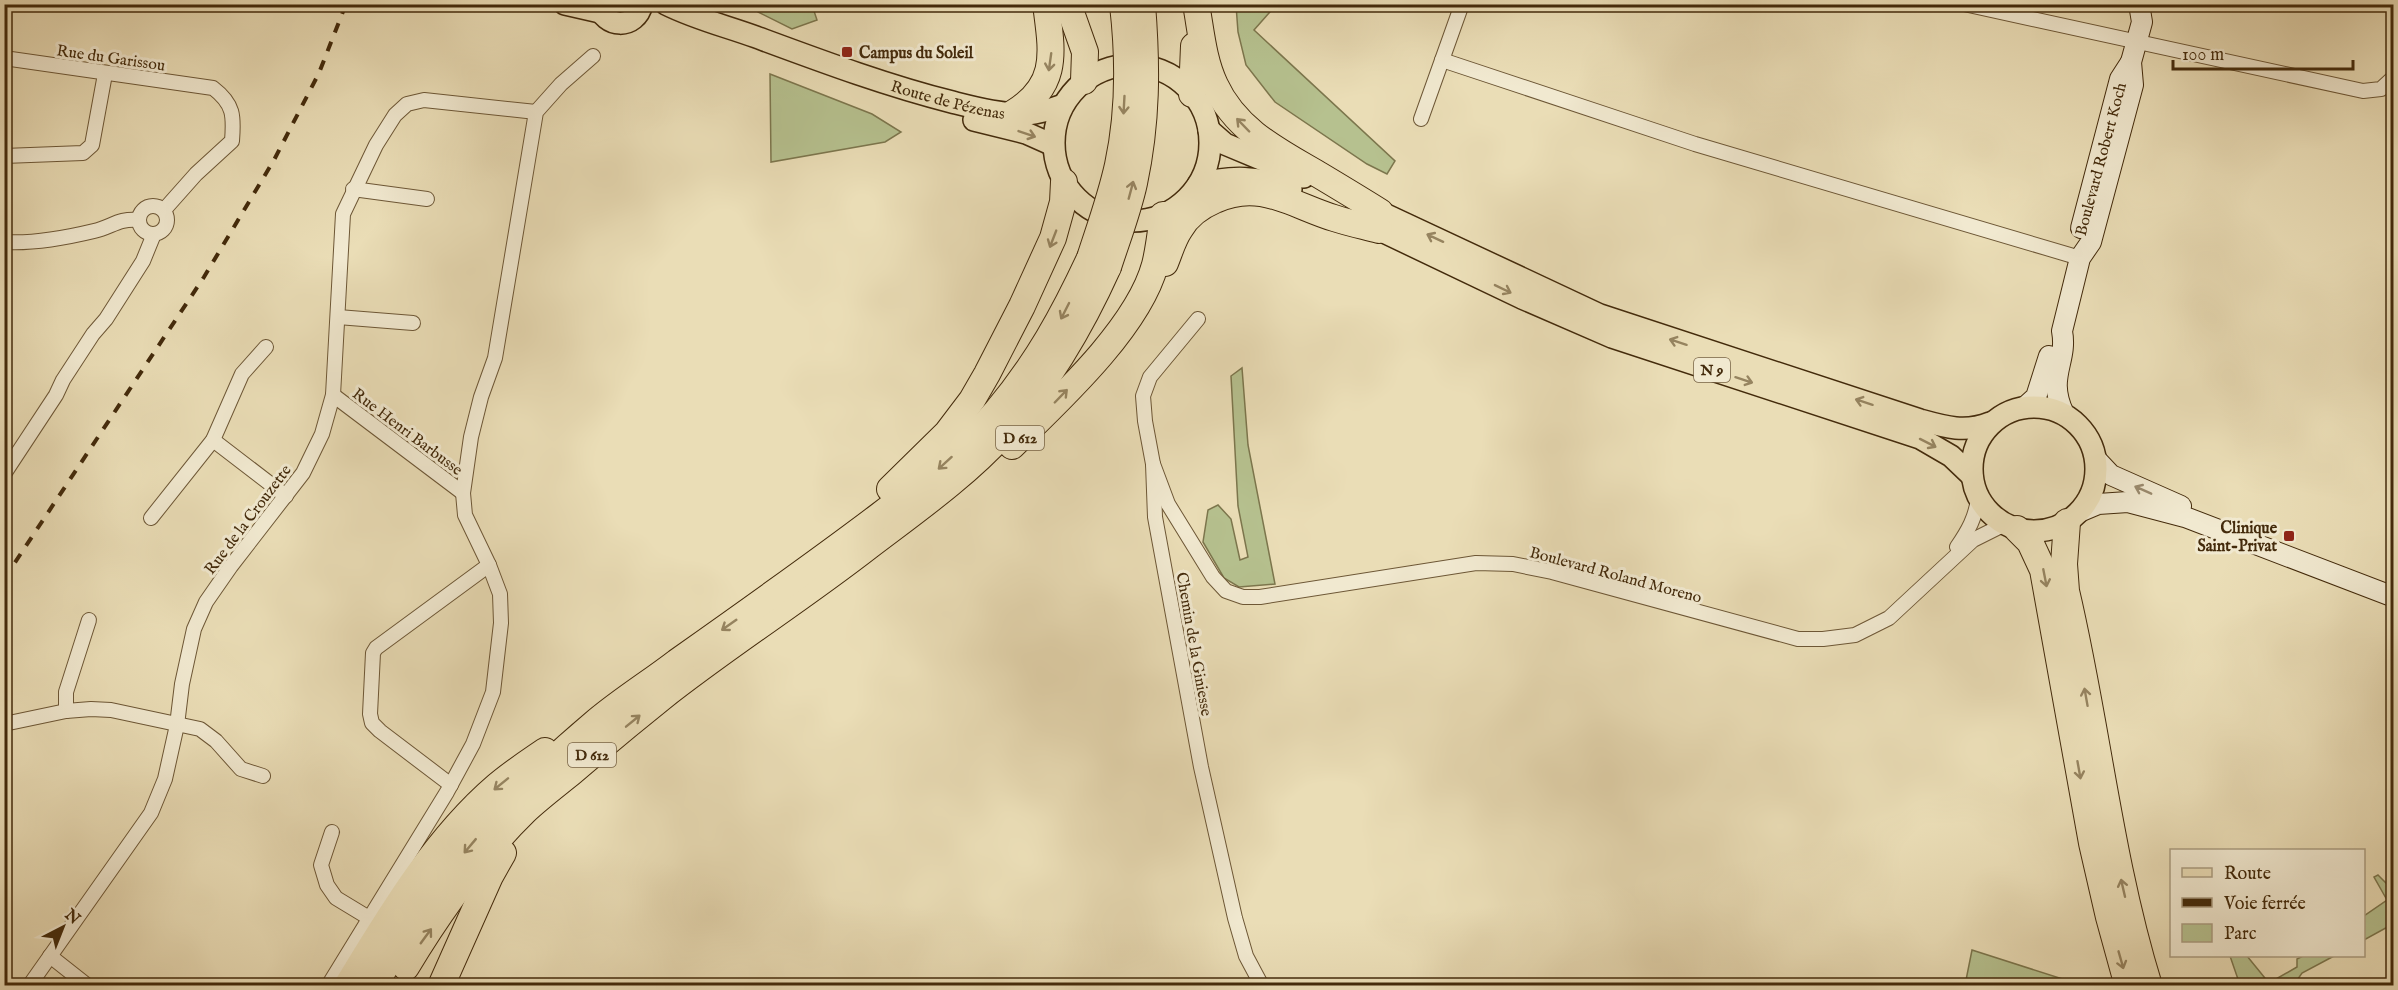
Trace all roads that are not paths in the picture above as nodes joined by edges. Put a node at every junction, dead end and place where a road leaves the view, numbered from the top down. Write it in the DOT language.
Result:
graph roads {
  1 [pos="565,4"];
  2 [pos="666,4"];
  3 [pos="1046,4"];
  4 [pos="1068,4"];
  5 [pos="1122,4"];
  6 [pos="1142,4"];
  7 [pos="1189,4"];
  8 [pos="1196,4"];
  9 [pos="1462,4"];
  10 [pos="1964,4"];
  11 [pos="2154,4"];
  12 [pos="599,8"];
  13 [pos="1995,8"];
  14 [pos="639,10"];
  15 [pos="2140,13"];
  16 [pos="692,18"];
  17 [pos="2136,42"];
  18 [pos="592,56"];
  19 [pos="4,58"];
  20 [pos="1442,60"];
  21 [pos="834,66"];
  22 [pos="105,74"];
  23 [pos="2394,77"];
  24 [pos="1084,81"];
  25 [pos="1192,94"];
  26 [pos="1063,105"];
  27 [pos="536,112"];
  28 [pos="1012,114"];
  29 [pos="1421,119"];
  30 [pos="1209,130"];
  31 [pos="1053,145"];
  32 [pos="4,156"];
  33 [pos="1064,182"];
  34 [pos="1198,184"];
  35 [pos="353,189"];
  36 [pos="427,199"];
  37 [pos="164,210"];
  38 [pos="1163,215"];
  39 [pos="139,220"];
  40 [pos="1380,221"];
  41 [pos="154,234"];
  42 [pos="4,242"];
  43 [pos="2080,258"];
  44 [pos="1099,262"];
  45 [pos="338,317"];
  46 [pos="1198,319"];
  47 [pos="413,323"];
  48 [pos="2062,331"];
  49 [pos="1118,333"];
  50 [pos="266,347"];
  51 [pos="333,395"];
  52 [pos="2025,407"];
  53 [pos="2064,414"];
  54 [pos="1990,423"];
  55 [pos="213,440"];
  56 [pos="2095,458"];
  57 [pos="1153,464"];
  58 [pos="4,474"];
  59 [pos="1972,476"];
  60 [pos="463,493"];
  61 [pos="286,495"];
  62 [pos="1978,498"];
  63 [pos="2073,517"];
  64 [pos="151,518"];
  65 [pos="2011,526"];
  66 [pos="489,566"];
  67 [pos="1941,568"];
  68 [pos="2394,588"];
  69 [pos="789,595"];
  70 [pos="2394,597"];
  71 [pos="89,620"];
  72 [pos="704,643"];
  73 [pos="66,711"];
  74 [pos="4,724"];
  75 [pos="177,724"];
  76 [pos="263,776"];
  77 [pos="567,776"];
  78 [pos="451,785"];
  79 [pos="333,832"];
  80 [pos="369,918"];
  81 [pos="50,956"];
  82 [pos="29,986"];
  83 [pos="88,986"];
  84 [pos="328,986"];
  85 [pos="347,986"];
  86 [pos="374,986"];
  87 [pos="395,986"];
  88 [pos="441,986"];
  89 [pos="1262,986"];
  90 [pos="2128,986"];
  91 [pos="2149,986"];
  1 -- 12 [label="main road"];
  2 -- 16 [label="main road, Route de Pézenas"];
  3 -- 28 [label="highway, one-way"];
  4 -- 24 [label="highway"];
  5 -- 44 [label="highway, D 612, one-way, bridge"];
  44 -- 6 [label="highway, D 612, one-way, bridge"];
  7 -- 25 [label="highway"];
  40 -- 8 [label="highway, one-way"];
  9 -- 20 [label="street"];
  10 -- 13 [label="street"];
  11 -- 15 [label="main road, Boulevard Robert Koch"];
  12 -- 14 [label="main road, Route de Pézenas"];
  13 -- 17 [label="street"];
  14 -- 16 [label="main road, Route de Pézenas"];
  15 -- 17 [label="main road, Boulevard Robert Koch"];
  16 -- 21 [label="main road, Route de Pézenas"];
  17 -- 23 [label="street"];
  17 -- 43 [label="main road, Boulevard Robert Koch"];
  18 -- 27 [label="street"];
  19 -- 22 [label="street, Rue du Garissou"];
  20 -- 29 [label="street"];
  20 -- 43 [label="street"];
  21 -- 28 [label="main road, Route de Pézenas"];
  21 -- 31 [label="main road, Route de Pézenas, one-way"];
  22 -- 32 [label="street"];
  22 -- 37 [label="street, Rue du Garissou"];
  24 -- 25 [label="main road"];
  24 -- 26 [label="main road"];
  25 -- 30 [label="main road"];
  26 -- 28 [label="main road, Route de Pézenas"];
  26 -- 31 [label="main road"];
  27 -- 35 [label="street, Rue de la Crouzette"];
  27 -- 60 [label="street"];
  30 -- 34 [label="main road"];
  30 -- 40 [label="main road, N 9"];
  31 -- 33 [label="main road"];
  33 -- 38 [label="main road"];
  33 -- 69 [label="highway, D 612, one-way"];
  34 -- 38 [label="main road"];
  34 -- 40 [label="main road, N 9"];
  35 -- 36 [label="street"];
  35 -- 45 [label="street, Rue de la Crouzette"];
  37 -- 39 [label="street"];
  37 -- 41 [label="street"];
  38 -- 49 [label="highway, D 612"];
  39 -- 41 [label="street"];
  39 -- 42 [label="street"];
  40 -- 49 [label="highway, D 612"];
  54 -- 40 [label="main road, N 9, one-way"];
  40 -- 59 [label="main road, N 9, one-way"];
  41 -- 58 [label="street"];
  43 -- 48 [label="main road, Boulevard Robert Koch"];
  44 -- 69 [label="highway, D 612"];
  45 -- 47 [label="street"];
  45 -- 51 [label="street, Rue de la Crouzette"];
  46 -- 57 [label="street, Chemin de la Giniesse"];
  48 -- 52 [label="main road, Boulevard Robert Koch"];
  48 -- 53 [label="main road, Boulevard Robert Koch"];
  69 -- 49 [label="highway, D 612, one-way"];
  50 -- 55 [label="street"];
  51 -- 60 [label="street, Rue Henri Barbusse"];
  51 -- 61 [label="street, Rue de la Crouzette"];
  52 -- 53 [label="main road"];
  52 -- 54 [label="main road"];
  53 -- 56 [label="main road"];
  54 -- 59 [label="main road"];
  55 -- 61 [label="street"];
  55 -- 64 [label="street"];
  56 -- 63 [label="main road"];
  68 -- 56 [label="main road, one-way"];
  57 -- 67 [label="street, Boulevard Roland Moreno"];
  57 -- 89 [label="street, Chemin de la Giniesse"];
  59 -- 62 [label="main road"];
  60 -- 66 [label="street"];
  61 -- 75 [label="street, Rue de la Crouzette"];
  62 -- 65 [label="main road"];
  62 -- 67 [label="street, Boulevard Roland Moreno"];
  63 -- 65 [label="main road"];
  63 -- 70 [label="main road"];
  91 -- 63 [label="highway, one-way"];
  65 -- 67 [label="street, Boulevard Roland Moreno"];
  65 -- 90 [label="highway, one-way"];
  66 -- 78 [label="street"];
  66 -- 78 [label="street"];
  69 -- 72 [label="highway, D 612, one-way"];
  77 -- 69 [label="highway, D 612, one-way"];
  71 -- 73 [label="street"];
  72 -- 85 [label="highway, D 612, one-way"];
  72 -- 86 [label="highway, D 612, one-way"];
  73 -- 74 [label="street"];
  73 -- 75 [label="street"];
  75 -- 76 [label="street"];
  75 -- 81 [label="street, Rue de la Crouzette"];
  87 -- 77 [label="highway, D 612, one-way"];
  77 -- 88 [label="highway"];
  78 -- 80 [label="street"];
  79 -- 80 [label="street"];
  80 -- 84 [label="street"];
  81 -- 82 [label="street, Rue de la Crouzette"];
  81 -- 83 [label="street"];
}
